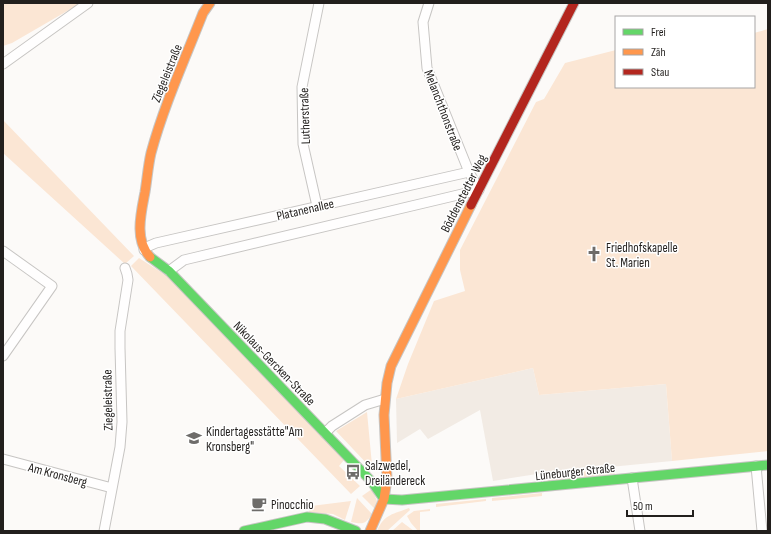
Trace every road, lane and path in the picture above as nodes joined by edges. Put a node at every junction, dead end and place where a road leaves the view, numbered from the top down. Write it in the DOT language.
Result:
graph roads {
  1 [pos="88,3"];
  2 [pos="210,3"];
  3 [pos="320,3"];
  4 [pos="429,3"];
  5 [pos="574,3"];
  6 [pos="3,64"];
  7 [pos="468,172"];
  8 [pos="479,190"];
  9 [pos="317,206"];
  10 [pos="144,250"];
  11 [pos="3,251"];
  12 [pos="125,268"];
  13 [pos="169,271"];
  14 [pos="3,356"];
  15 [pos="385,399"];
  16 [pos="325,432"];
  17 [pos="3,459"];
  18 [pos="768,464"];
  19 [pos="756,466"];
  20 [pos="632,478"];
  21 [pos="112,488"];
  22 [pos="384,499"];
  23 [pos="104,531"];
  24 [pos="244,531"];
  25 [pos="356,531"];
  26 [pos="370,531"];
  27 [pos="640,531"];
  28 [pos="762,531"];
  1 -- 6 [label="street"];
  2 -- 10 [label="street, Ziegeleistraße"];
  3 -- 9 [label="street, Lutherstraße"];
  4 -- 7 [label="street, Melanchthonstraße"];
  5 -- 8 [label="street, Böddenstedter Weg"];
  7 -- 8 [label="street, Melanchthonstraße"];
  7 -- 9 [label="street, Platanenallee"];
  8 -- 13 [label="street, Platanenallee"];
  8 -- 15 [label="street, Böddenstedter Weg"];
  9 -- 10 [label="street, Platanenallee"];
  10 -- 13 [label="street, Nikolaus-Gercken-Straße"];
  11 -- 14 [label="street"];
  12 -- 21 [label="street, Ziegeleistraße"];
  13 -- 16 [label="street, Nikolaus-Gercken-Straße"];
  15 -- 16 [label="street"];
  15 -- 22 [label="street, Böddenstedter Weg"];
  16 -- 22 [label="street, Nikolaus-Gercken-Straße"];
  17 -- 21 [label="street, Am Kronsberg"];
  18 -- 19 [label="street, Lüneburger Straße"];
  19 -- 20 [label="street, Lüneburger Straße"];
  19 -- 28 [label="street"];
  20 -- 22 [label="street, Lüneburger Straße"];
  20 -- 27 [label="street"];
  21 -- 23 [label="street, Ziegeleistraße"];
  22 -- 26 [label="street, Böddenstedter Weg"];
  24 -- 25 [label="street"];
}
